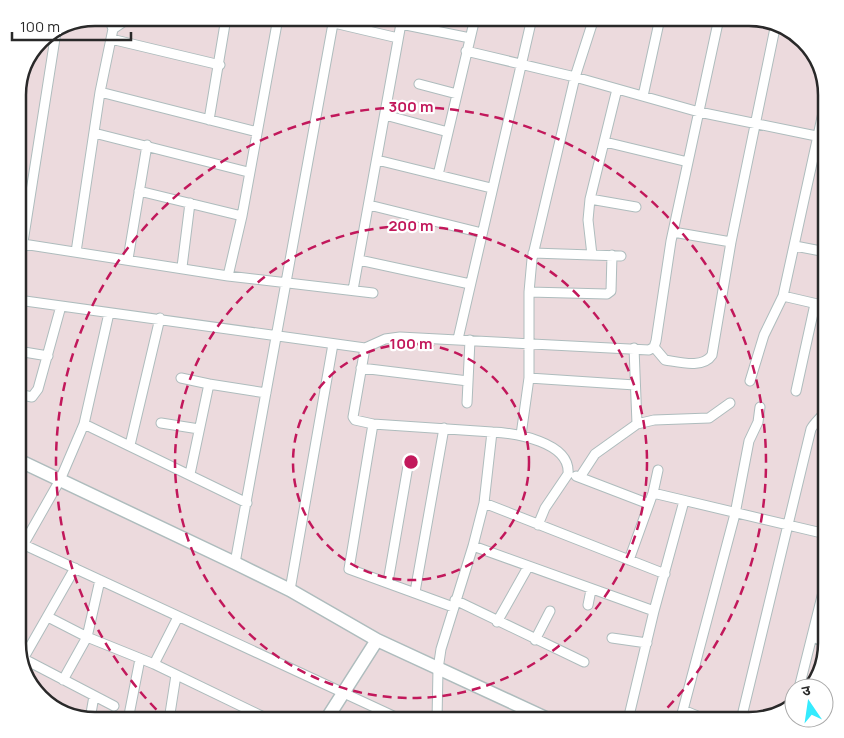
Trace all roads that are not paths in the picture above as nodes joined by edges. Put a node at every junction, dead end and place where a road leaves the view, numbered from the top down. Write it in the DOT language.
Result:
graph roads {
  1 [pos="112,26"];
  2 [pos="117,26"];
  3 [pos="225,26"];
  4 [pos="277,26"];
  5 [pos="333,26"];
  6 [pos="355,26"];
  7 [pos="400,26"];
  8 [pos="421,26"];
  9 [pos="473,26"];
  10 [pos="530,26"];
  11 [pos="591,26"];
  12 [pos="658,26"];
  13 [pos="717,26"];
  14 [pos="113,29"];
  15 [pos="774,31"];
  16 [pos="398,38"];
  17 [pos="470,38"];
  18 [pos="55,39"];
  19 [pos="111,39"];
  20 [pos="466,51"];
  21 [pos="520,64"];
  22 [pos="220,65"];
  23 [pos="575,77"];
  24 [pos="419,84"];
  25 [pos="617,89"];
  26 [pos="100,92"];
  27 [pos="457,94"];
  28 [pos="643,96"];
  29 [pos="699,112"];
  30 [pos="385,115"];
  31 [pos="209,120"];
  32 [pos="756,123"];
  33 [pos="257,132"];
  34 [pos="448,132"];
  35 [pos="94,133"];
  36 [pos="818,136"];
  37 [pos="605,142"];
  38 [pos="147,145"];
  39 [pos="818,156"];
  40 [pos="376,160"];
  41 [pos="688,162"];
  42 [pos="248,172"];
  43 [pos="438,175"];
  44 [pos="492,188"];
  45 [pos="139,191"];
  46 [pos="590,199"];
  47 [pos="190,203"];
  48 [pos="369,205"];
  49 [pos="636,206"];
  50 [pos="242,216"];
  51 [pos="26,225"];
  52 [pos="673,232"];
  53 [pos="482,233"];
  54 [pos="731,242"];
  55 [pos="26,244"];
  56 [pos="795,246"];
  57 [pos="818,250"];
  58 [pos="76,252"];
  59 [pos="533,253"];
  60 [pos="592,255"];
  61 [pos="128,259"];
  62 [pos="359,260"];
  63 [pos="182,267"];
  64 [pos="228,276"];
  65 [pos="285,282"];
  66 [pos="470,284"];
  67 [pos="353,290"];
  68 [pos="373,292"];
  69 [pos="529,292"];
  70 [pos="783,296"];
  71 [pos="26,301"];
  72 [pos="815,304"];
  73 [pos="818,305"];
  74 [pos="61,306"];
  75 [pos="109,313"];
  76 [pos="160,318"];
  77 [pos="275,336"];
  78 [pos="458,340"];
  79 [pos="470,340"];
  80 [pos="530,342"];
  81 [pos="334,344"];
  82 [pos="654,347"];
  83 [pos="365,348"];
  84 [pos="634,348"];
  85 [pos="26,352"];
  86 [pos="48,356"];
  87 [pos="361,368"];
  88 [pos="181,378"];
  89 [pos="529,378"];
  90 [pos="468,381"];
  91 [pos="750,381"];
  92 [pos="209,384"];
  93 [pos="635,385"];
  94 [pos="796,391"];
  95 [pos="266,393"];
  96 [pos="26,397"];
  97 [pos="467,403"];
  98 [pos="730,403"];
  99 [pos="760,407"];
  100 [pos="818,420"];
  101 [pos="161,423"];
  102 [pos="84,424"];
  103 [pos="373,424"];
  104 [pos="637,424"];
  105 [pos="444,428"];
  106 [pos="200,429"];
  107 [pos="492,432"];
  108 [pos="521,435"];
  109 [pos="130,445"];
  110 [pos="26,464"];
  111 [pos="408,466"];
  112 [pos="658,470"];
  113 [pos="190,474"];
  114 [pos="568,474"];
  115 [pos="580,477"];
  116 [pos="60,480"];
  117 [pos="653,494"];
  118 [pos="684,501"];
  119 [pos="247,503"];
  120 [pos="484,503"];
  121 [pos="649,504"];
  122 [pos="735,514"];
  123 [pos="538,525"];
  124 [pos="789,526"];
  125 [pos="818,532"];
  126 [pos="26,534"];
  127 [pos="473,546"];
  128 [pos="26,547"];
  129 [pos="629,560"];
  130 [pos="235,563"];
  131 [pos="528,567"];
  132 [pos="75,568"];
  133 [pos="665,574"];
  134 [pos="100,580"];
  135 [pos="388,582"];
  136 [pos="290,590"];
  137 [pos="591,590"];
  138 [pos="414,592"];
  139 [pos="454,603"];
  140 [pos="588,605"];
  141 [pos="654,611"];
  142 [pos="550,612"];
  143 [pos="48,617"];
  144 [pos="178,617"];
  145 [pos="818,619"];
  146 [pos="497,622"];
  147 [pos="87,637"];
  148 [pos="813,637"];
  149 [pos="612,638"];
  150 [pos="818,639"];
  151 [pos="377,640"];
  152 [pos="535,640"];
  153 [pos="647,643"];
  154 [pos="27,652"];
  155 [pos="140,659"];
  156 [pos="29,661"];
  157 [pos="584,662"];
  158 [pos="154,664"];
  159 [pos="438,668"];
  160 [pos="176,675"];
  161 [pos="802,678"];
  162 [pos="63,680"];
  163 [pos="344,692"];
  164 [pos="94,696"];
  165 [pos="114,706"];
  166 [pos="683,710"];
  167 [pos="91,711"];
  168 [pos="130,712"];
  169 [pos="171,712"];
  170 [pos="246,712"];
  171 [pos="331,712"];
  172 [pos="385,712"];
  173 [pos="437,712"];
  174 [pos="533,712"];
  175 [pos="630,712"];
  176 [pos="688,712"];
  177 [pos="743,712"];
  1 -- 14 [label="street"];
  2 -- 14 [label="street"];
  3 -- 22 [label="street"];
  4 -- 33 [label="street"];
  5 -- 65 [label="street"];
  6 -- 16 [label="street"];
  7 -- 16 [label="street"];
  8 -- 17 [label="street"];
  9 -- 17 [label="street"];
  10 -- 21 [label="street"];
  11 -- 23 [label="street"];
  12 -- 28 [label="street"];
  13 -- 29 [label="street"];
  14 -- 19 [label="street"];
  15 -- 32 [label="street"];
  16 -- 30 [label="street"];
  17 -- 20 [label="street"];
  18 -- 51 [label="street"];
  19 -- 22 [label="street"];
  19 -- 26 [label="street"];
  20 -- 21 [label="street"];
  20 -- 27 [label="street"];
  21 -- 23 [label="street"];
  21 -- 44 [label="street"];
  22 -- 31 [label="street"];
  23 -- 25 [label="street"];
  23 -- 59 [label="street"];
  24 -- 27 [label="street"];
  25 -- 28 [label="street"];
  25 -- 37 [label="street"];
  26 -- 31 [label="street"];
  26 -- 35 [label="street"];
  27 -- 34 [label="street"];
  28 -- 29 [label="street"];
  29 -- 32 [label="street"];
  29 -- 41 [label="street"];
  30 -- 34 [label="street"];
  30 -- 40 [label="street"];
  31 -- 33 [label="street"];
  32 -- 36 [label="street"];
  32 -- 54 [label="street"];
  33 -- 42 [label="street"];
  34 -- 43 [label="street"];
  35 -- 38 [label="street"];
  35 -- 58 [label="street"];
  37 -- 41 [label="street"];
  37 -- 46 [label="street"];
  38 -- 42 [label="street"];
  38 -- 45 [label="street"];
  39 -- 56 [label="street"];
  40 -- 43 [label="street"];
  40 -- 48 [label="street"];
  41 -- 52 [label="street"];
  42 -- 50 [label="street"];
  43 -- 44 [label="street"];
  44 -- 53 [label="street"];
  45 -- 47 [label="street"];
  45 -- 61 [label="street"];
  46 -- 49 [label="street"];
  46 -- 60 [label="street"];
  47 -- 50 [label="street"];
  47 -- 63 [label="street"];
  48 -- 53 [label="street"];
  48 -- 62 [label="street"];
  50 -- 64 [label="street"];
  52 -- 54 [label="street"];
  52 -- 82 [label="street"];
  53 -- 66 [label="street"];
  54 -- 82 [label="street"];
  55 -- 58 [label="street"];
  56 -- 57 [label="street"];
  56 -- 70 [label="street"];
  58 -- 61 [label="street"];
  59 -- 60 [label="street"];
  59 -- 69 [label="street"];
  60 -- 69 [label="street"];
  61 -- 63 [label="street"];
  62 -- 66 [label="street"];
  62 -- 67 [label="street"];
  63 -- 64 [label="street"];
  64 -- 65 [label="street"];
  65 -- 67 [label="street"];
  65 -- 77 [label="street"];
  66 -- 78 [label="street"];
  67 -- 68 [label="street"];
  69 -- 80 [label="street"];
  70 -- 72 [label="street"];
  70 -- 91 [label="street"];
  71 -- 74 [label="street"];
  72 -- 73 [label="street"];
  72 -- 94 [label="street"];
  74 -- 75 [label="street"];
  74 -- 86 [label="street"];
  75 -- 76 [label="street"];
  75 -- 102 [label="street"];
  76 -- 77 [label="street"];
  76 -- 109 [label="street"];
  77 -- 81 [label="street"];
  77 -- 95 [label="street"];
  78 -- 79 [label="street"];
  78 -- 83 [label="street"];
  79 -- 80 [label="street"];
  79 -- 90 [label="street"];
  80 -- 84 [label="street"];
  80 -- 89 [label="street"];
  81 -- 83 [label="street"];
  81 -- 136 [label="street"];
  82 -- 84 [label="street"];
  83 -- 87 [label="street"];
  84 -- 93 [label="street"];
  85 -- 86 [label="street"];
  86 -- 96 [label="street"];
  87 -- 90 [label="street"];
  87 -- 103 [label="street"];
  88 -- 92 [label="street"];
  89 -- 93 [label="street"];
  89 -- 108 [label="street"];
  90 -- 97 [label="street"];
  92 -- 95 [label="street"];
  92 -- 106 [label="street"];
  93 -- 104 [label="street"];
  95 -- 119 [label="street"];
  98 -- 104 [label="street"];
  99 -- 122 [label="street"];
  100 -- 124 [label="street"];
  101 -- 106 [label="street"];
  102 -- 109 [label="street"];
  102 -- 116 [label="street"];
  103 -- 105 [label="street"];
  103 -- 135 [label="street"];
  104 -- 115 [label="street"];
  105 -- 107 [label="street"];
  105 -- 138 [label="street"];
  106 -- 113 [label="street"];
  107 -- 108 [label="street"];
  107 -- 120 [label="street"];
  108 -- 114 [label="street"];
  109 -- 113 [label="street"];
  110 -- 116 [label="street"];
  111 -- 135 [label="street"];
  112 -- 117 [label="street"];
  113 -- 119 [label="street"];
  114 -- 115 [label="street"];
  114 -- 123 [label="street"];
  115 -- 121 [label="street"];
  116 -- 126 [label="street"];
  116 -- 130 [label="street"];
  117 -- 118 [label="street"];
  117 -- 121 [label="street"];
  118 -- 122 [label="street"];
  118 -- 133 [label="street"];
  119 -- 130 [label="street"];
  120 -- 123 [label="street"];
  120 -- 127 [label="street"];
  121 -- 129 [label="street"];
  122 -- 124 [label="street"];
  122 -- 166 [label="street"];
  123 -- 129 [label="street"];
  124 -- 125 [label="street"];
  124 -- 177 [label="street"];
  127 -- 131 [label="street"];
  127 -- 139 [label="street"];
  128 -- 132 [label="street"];
  129 -- 133 [label="street"];
  130 -- 136 [label="street"];
  131 -- 137 [label="street"];
  131 -- 146 [label="street"];
  132 -- 134 [label="street"];
  132 -- 143 [label="street"];
  133 -- 141 [label="street"];
  134 -- 144 [label="street"];
  134 -- 147 [label="street"];
  135 -- 138 [label="street"];
  136 -- 151 [label="street"];
  137 -- 140 [label="street"];
  137 -- 141 [label="street"];
  138 -- 139 [label="street"];
  139 -- 146 [label="street"];
  139 -- 159 [label="street"];
  141 -- 153 [label="street"];
  142 -- 152 [label="street"];
  143 -- 147 [label="street"];
  143 -- 154 [label="street"];
  144 -- 158 [label="street"];
  144 -- 163 [label="street"];
  145 -- 148 [label="street"];
  146 -- 152 [label="street"];
  147 -- 155 [label="street"];
  147 -- 162 [label="street"];
  148 -- 150 [label="street"];
  148 -- 161 [label="street"];
  149 -- 153 [label="street"];
  151 -- 159 [label="street"];
  151 -- 163 [label="street"];
  152 -- 157 [label="street"];
  153 -- 175 [label="street"];
  155 -- 158 [label="street"];
  155 -- 168 [label="street"];
  156 -- 162 [label="street"];
  158 -- 160 [label="street"];
  159 -- 173 [label="street"];
  159 -- 174 [label="street"];
  160 -- 169 [label="street"];
  160 -- 170 [label="street"];
  162 -- 164 [label="street"];
  163 -- 171 [label="street"];
  163 -- 172 [label="street"];
  164 -- 165 [label="street"];
  164 -- 167 [label="street"];
  166 -- 176 [label="street"];
}
